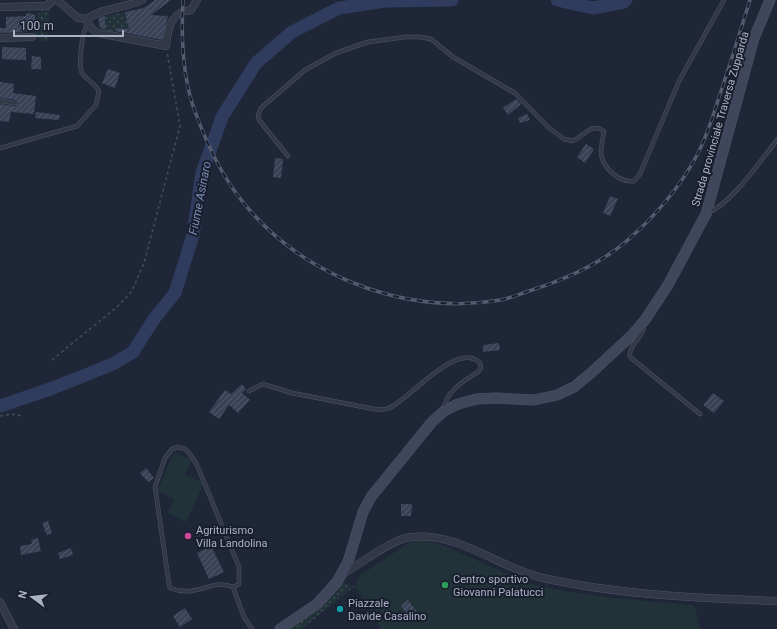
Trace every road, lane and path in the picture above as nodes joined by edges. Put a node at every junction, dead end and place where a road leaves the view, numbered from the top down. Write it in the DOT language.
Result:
graph roads {
  1 [pos="55,0"];
  2 [pos="142,0"];
  3 [pos="197,0"];
  4 [pos="724,0"];
  5 [pos="770,0"];
  6 [pos="0,7"];
  7 [pos="87,21"];
  8 [pos="32,37"];
  9 [pos="0,38"];
  10 [pos="166,46"];
  11 [pos="0,101"];
  12 [pos="15,103"];
  13 [pos="777,140"];
  14 [pos="0,148"];
  15 [pos="288,156"];
  16 [pos="706,214"];
  17 [pos="645,320"];
  18 [pos="52,360"];
  19 [pos="249,391"];
  20 [pos="444,411"];
  21 [pos="700,414"];
  22 [pos="0,416"];
  23 [pos="22,416"];
  24 [pos="343,574"];
  25 [pos="233,587"];
  26 [pos="777,601"];
  27 [pos="0,602"];
  28 [pos="14,629"];
  29 [pos="252,629"];
  30 [pos="280,629"];
  1 -- 6 [label="street"];
  1 -- 7 [label="street"];
  2 -- 7 [label="street"];
  3 -- 10 [label="street"];
  4 -- 15 [label="lane"];
  5 -- 16 [label="main road, Strada provinciale Traversa Zupparda"];
  7 -- 10 [label="street"];
  7 -- 14 [label="lane"];
  8 -- 9 [label="street"];
  10 -- 18 [label="path"];
  11 -- 12 [label="lane"];
  13 -- 16 [label="lane"];
  16 -- 17 [label="main road, Strada provinciale Traversa Zupparda"];
  17 -- 20 [label="main road, Strada provinciale Traversa Zupparda"];
  17 -- 21 [label="lane"];
  19 -- 20 [label="lane"];
  20 -- 24 [label="main road, Strada provinciale Traversa Zupparda"];
  22 -- 23 [label="path"];
  24 -- 26 [label="street"];
  24 -- 30 [label="main road, Strada provinciale Traversa Zupparda"];
  25 -- 25 [label="lane"];
  25 -- 29 [label="lane"];
  27 -- 28 [label="street"];
}
